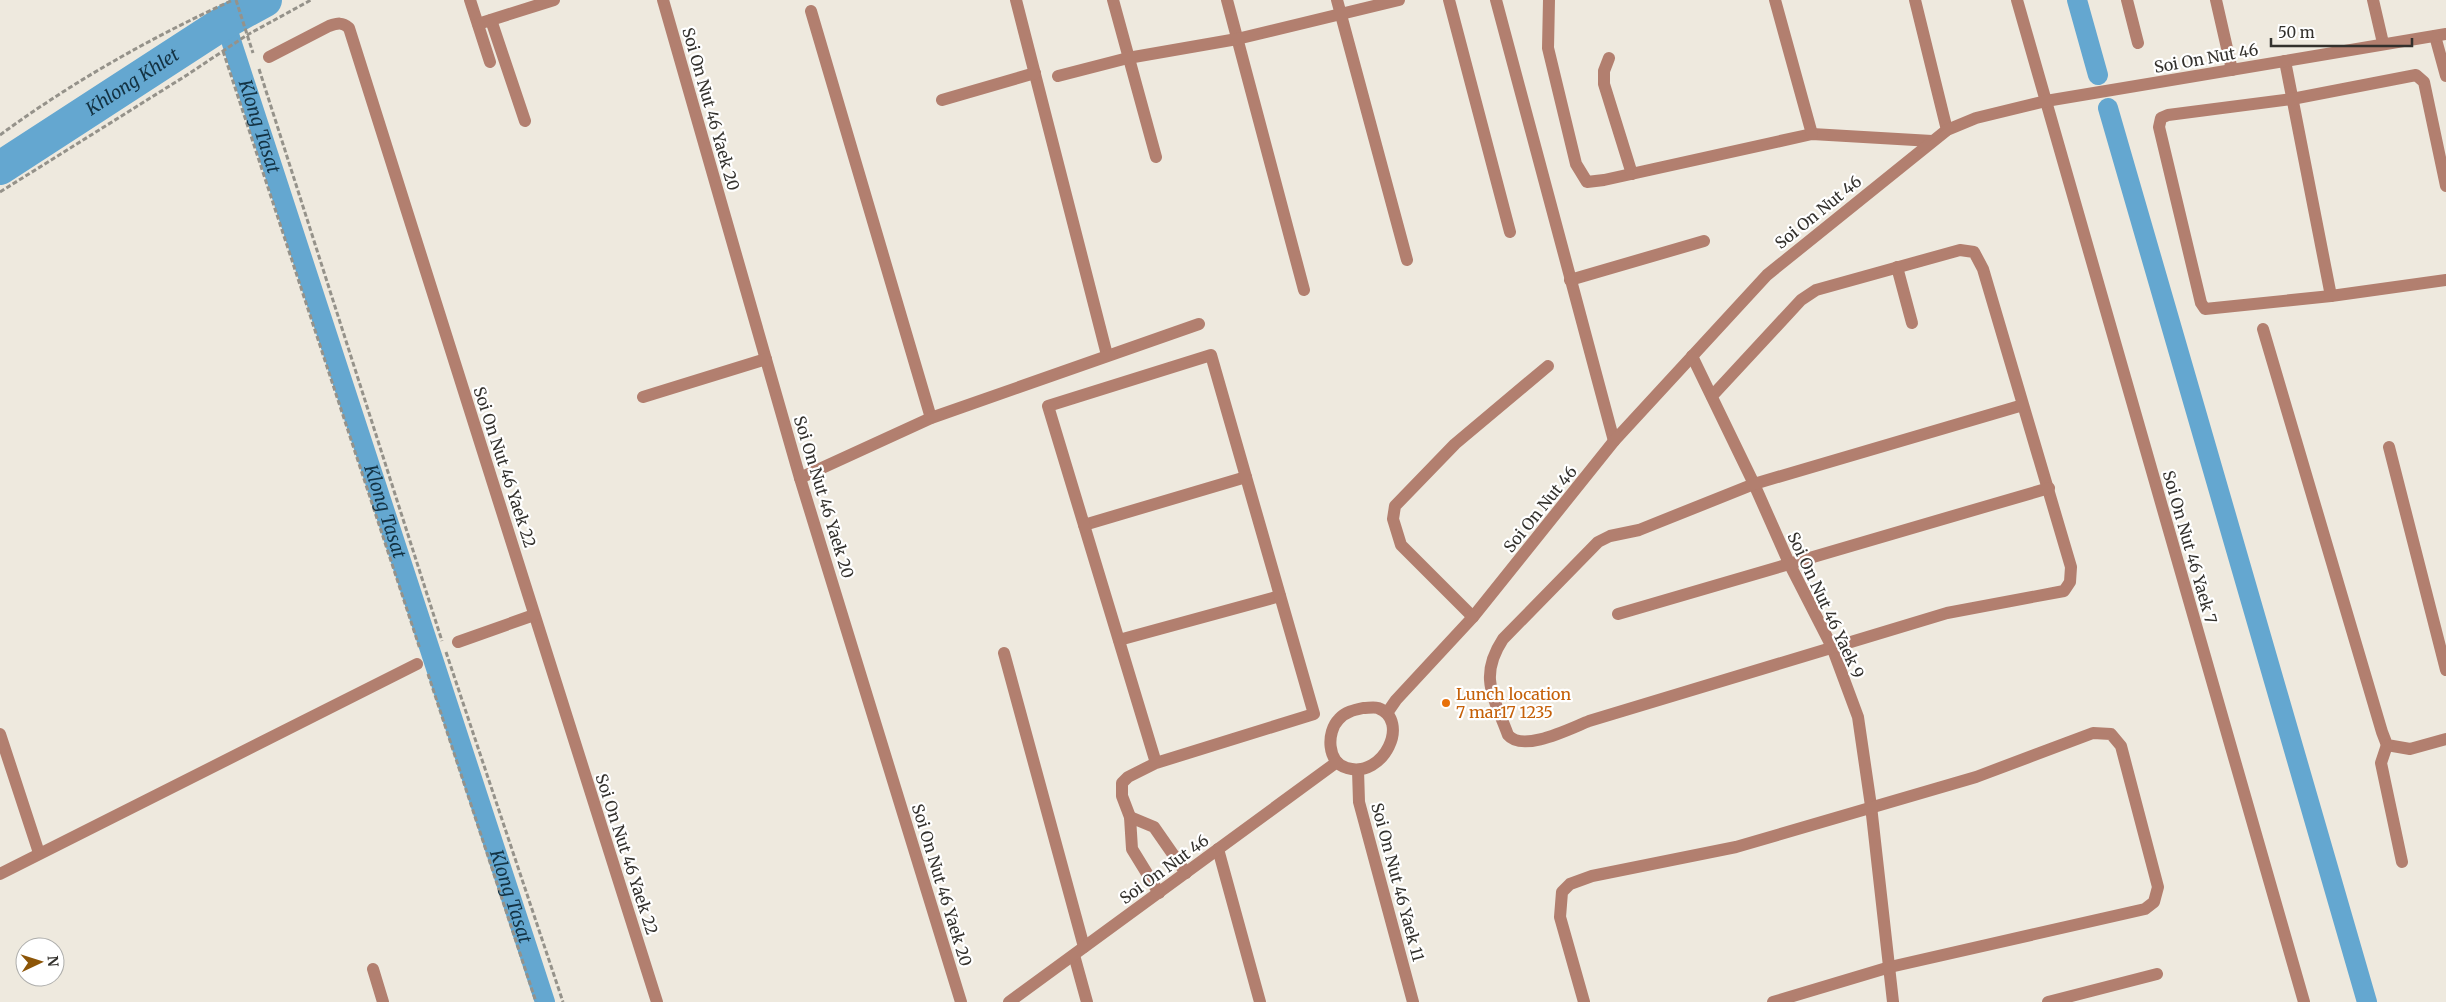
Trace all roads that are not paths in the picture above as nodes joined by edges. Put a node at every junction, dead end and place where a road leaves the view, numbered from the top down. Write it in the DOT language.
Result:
graph roads {
  1 [pos="470,0"];
  2 [pos="554,0"];
  3 [pos="663,0"];
  4 [pos="1016,0"];
  5 [pos="1113,0"];
  6 [pos="1227,0"];
  7 [pos="1337,0"];
  8 [pos="1399,0"];
  9 [pos="1449,0"];
  10 [pos="1496,0"];
  11 [pos="1549,0"];
  12 [pos="1775,0"];
  13 [pos="1915,0"];
  14 [pos="2017,0"];
  15 [pos="2127,0"];
  16 [pos="2216,0"];
  17 [pos="2373,0"];
  18 [pos="811,11"];
  19 [pos="1341,14"];
  20 [pos="491,20"];
  21 [pos="478,24"];
  22 [pos="2441,35"];
  23 [pos="1237,39"];
  24 [pos="2138,43"];
  25 [pos="2383,43"];
  26 [pos="269,57"];
  27 [pos="1128,58"];
  28 [pos="1609,58"];
  29 [pos="2285,61"];
  30 [pos="490,62"];
  31 [pos="2232,70"];
  32 [pos="1035,73"];
  33 [pos="1058,76"];
  34 [pos="2446,76"];
  35 [pos="2292,99"];
  36 [pos="942,100"];
  37 [pos="2046,101"];
  38 [pos="525,121"];
  39 [pos="1947,130"];
  40 [pos="1812,134"];
  41 [pos="1932,141"];
  42 [pos="1156,157"];
  43 [pos="1632,174"];
  44 [pos="2446,186"];
  45 [pos="1510,232"];
  46 [pos="1704,241"];
  47 [pos="1406,260"];
  48 [pos="1898,267"];
  49 [pos="1570,280"];
  50 [pos="2446,280"];
  51 [pos="1304,290"];
  52 [pos="2331,296"];
  53 [pos="1912,323"];
  54 [pos="1199,324"];
  55 [pos="2263,329"];
  56 [pos="1107,355"];
  57 [pos="1692,356"];
  58 [pos="766,359"];
  59 [pos="1548,366"];
  60 [pos="1712,396"];
  61 [pos="643,397"];
  62 [pos="2023,405"];
  63 [pos="931,418"];
  64 [pos="1614,441"];
  65 [pos="2389,447"];
  66 [pos="1246,477"];
  67 [pos="800,478"];
  68 [pos="1754,484"];
  69 [pos="2049,488"];
  70 [pos="1084,525"];
  71 [pos="1789,563"];
  72 [pos="1280,596"];
  73 [pos="534,614"];
  74 [pos="1618,614"];
  75 [pos="1473,617"];
  76 [pos="1119,640"];
  77 [pos="458,642"];
  78 [pos="1832,648"];
  79 [pos="1004,653"];
  80 [pos="419,659"];
  81 [pos="2446,670"];
  82 [pos="1387,713"];
  83 [pos="0,734"];
  84 [pos="2446,739"];
  85 [pos="2388,746"];
  86 [pos="1337,762"];
  87 [pos="1156,763"];
  88 [pos="1358,770"];
  89 [pos="1871,806"];
  90 [pos="1130,817"];
  91 [pos="1218,849"];
  92 [pos="39,853"];
  93 [pos="2402,862"];
  94 [pos="1186,872"];
  95 [pos="0,874"];
  96 [pos="1158,893"];
  97 [pos="1079,951"];
  98 [pos="1890,967"];
  99 [pos="373,969"];
  100 [pos="2157,974"];
  101 [pos="383,1002"];
  102 [pos="657,1002"];
  103 [pos="961,1002"];
  104 [pos="1009,1002"];
  105 [pos="1088,1002"];
  106 [pos="1260,1002"];
  107 [pos="1413,1002"];
  108 [pos="1584,1002"];
  109 [pos="1773,1002"];
  110 [pos="1893,1002"];
  111 [pos="2048,1002"];
  112 [pos="2304,1002"];
  1 -- 21 [label="street"];
  2 -- 20 [label="street"];
  3 -- 58 [label="street, Soi On Nut 46 Yaek 20"];
  4 -- 32 [label="street"];
  5 -- 27 [label="street"];
  6 -- 23 [label="street"];
  7 -- 19 [label="street"];
  8 -- 19 [label="street"];
  9 -- 45 [label="street"];
  10 -- 49 [label="street"];
  11 -- 43 [label="street"];
  12 -- 40 [label="street"];
  13 -- 39 [label="street"];
  14 -- 37 [label="street, Soi On Nut 46 Yaek 7"];
  15 -- 24 [label="street"];
  16 -- 31 [label="street"];
  17 -- 25 [label="street"];
  18 -- 63 [label="street"];
  19 -- 23 [label="street"];
  19 -- 47 [label="street"];
  20 -- 21 [label="street"];
  20 -- 38 [label="street"];
  21 -- 30 [label="street"];
  22 -- 25 [label="street, Soi On Nut 46"];
  22 -- 34 [label="street"];
  23 -- 27 [label="street"];
  23 -- 51 [label="street"];
  25 -- 29 [label="street, Soi On Nut 46"];
  26 -- 73 [label="street, Soi On Nut 46 Yaek 22"];
  27 -- 33 [label="street"];
  27 -- 42 [label="street"];
  28 -- 43 [label="street"];
  29 -- 31 [label="street, Soi On Nut 46"];
  29 -- 35 [label="street"];
  31 -- 37 [label="street, Soi On Nut 46"];
  32 -- 36 [label="street"];
  32 -- 56 [label="street"];
  35 -- 44 [label="street"];
  35 -- 52 [label="street"];
  35 -- 52 [label="street"];
  37 -- 39 [label="street, Soi On Nut 46"];
  37 -- 112 [label="street, Soi On Nut 46 Yaek 7"];
  39 -- 41 [label="street, Soi On Nut 46"];
  40 -- 41 [label="street"];
  40 -- 43 [label="street"];
  41 -- 57 [label="street, Soi On Nut 46"];
  46 -- 49 [label="street"];
  48 -- 53 [label="street"];
  48 -- 60 [label="street"];
  48 -- 62 [label="street"];
  49 -- 64 [label="street"];
  50 -- 52 [label="street"];
  54 -- 56 [label="street"];
  55 -- 85 [label="street"];
  56 -- 63 [label="street"];
  57 -- 60 [label="street, Soi On Nut 46 Yaek 9"];
  57 -- 64 [label="street, Soi On Nut 46"];
  58 -- 61 [label="street"];
  58 -- 67 [label="street, Soi On Nut 46 Yaek 20"];
  59 -- 75 [label="street"];
  60 -- 68 [label="street, Soi On Nut 46 Yaek 9"];
  62 -- 68 [label="street"];
  62 -- 69 [label="street"];
  63 -- 67 [label="street"];
  64 -- 75 [label="street, Soi On Nut 46"];
  65 -- 81 [label="street"];
  66 -- 70 [label="street"];
  66 -- 70 [label="street"];
  66 -- 72 [label="street"];
  67 -- 103 [label="street, Soi On Nut 46 Yaek 20"];
  68 -- 71 [label="street, Soi On Nut 46 Yaek 9"];
  68 -- 78 [label="street"];
  69 -- 71 [label="street"];
  69 -- 78 [label="street"];
  70 -- 76 [label="street"];
  71 -- 74 [label="street"];
  71 -- 78 [label="street, Soi On Nut 46 Yaek 9"];
  72 -- 76 [label="street"];
  72 -- 87 [label="street"];
  73 -- 77 [label="street"];
  73 -- 102 [label="street, Soi On Nut 46 Yaek 22"];
  75 -- 82 [label="street, Soi On Nut 46"];
  76 -- 87 [label="street"];
  78 -- 89 [label="street, Soi On Nut 46 Yaek 9"];
  79 -- 97 [label="street"];
  80 -- 92 [label="street"];
  82 -- 86 [label="street"];
  82 -- 88 [label="street"];
  83 -- 92 [label="street"];
  84 -- 85 [label="street"];
  85 -- 93 [label="street"];
  86 -- 88 [label="street"];
  86 -- 91 [label="street, Soi On Nut 46"];
  87 -- 90 [label="street"];
  88 -- 107 [label="street, Soi On Nut 46 Yaek 11"];
  89 -- 98 [label="street, Soi On Nut 46 Yaek 9"];
  89 -- 98 [label="street"];
  89 -- 108 [label="street"];
  90 -- 94 [label="street"];
  90 -- 96 [label="street"];
  91 -- 94 [label="street, Soi On Nut 46"];
  91 -- 106 [label="street"];
  92 -- 95 [label="street"];
  94 -- 96 [label="street, Soi On Nut 46"];
  96 -- 97 [label="street, Soi On Nut 46"];
  97 -- 104 [label="street, Soi On Nut 46"];
  97 -- 105 [label="street"];
  98 -- 109 [label="street"];
  98 -- 110 [label="street, Soi On Nut 46 Yaek 9"];
  99 -- 101 [label="street"];
  100 -- 111 [label="street"];
}
